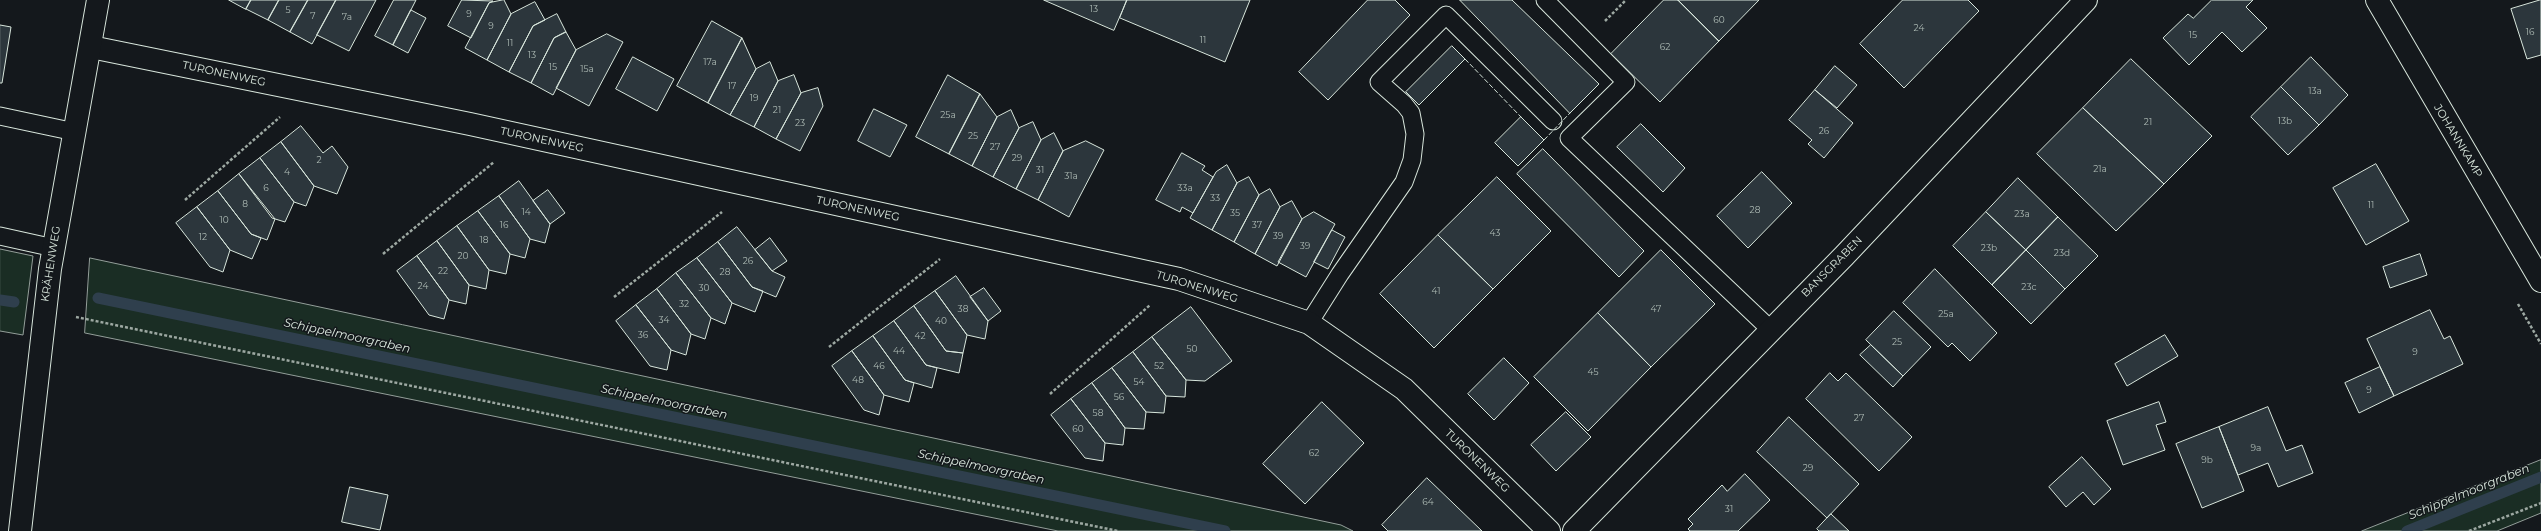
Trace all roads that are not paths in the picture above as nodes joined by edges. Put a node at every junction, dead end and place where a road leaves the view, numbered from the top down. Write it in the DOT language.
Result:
graph roads {
  1 [pos="98,0"];
  2 [pos="1545,0"];
  3 [pos="2086,0"];
  4 [pos="2377,0"];
  5 [pos="91,47"];
  6 [pos="0,116"];
  7 [pos="1553,121"];
  8 [pos="75,132"];
  9 [pos="0,236"];
  10 [pos="54,248"];
  11 [pos="2541,281"];
  12 [pos="1309,323"];
  13 [pos="1770,329"];
  14 [pos="20,531"];
  15 [pos="1549,531"];
  16 [pos="1574,531"];
  1 -- 5 [label="street, KRÄHENWEG"];
  2 -- 13 [label="lane"];
  3 -- 13 [label="street, BANSGRABEN"];
  4 -- 11 [label="street, JOHANNKAMP"];
  5 -- 8 [label="street, KRÄHENWEG"];
  5 -- 12 [label="street, TURONENWEG"];
  6 -- 8 [label="lane"];
  7 -- 12 [label="lane"];
  8 -- 10 [label="street, KRÄHENWEG"];
  9 -- 10 [label="lane"];
  10 -- 14 [label="street, KRÄHENWEG"];
  12 -- 15 [label="street, TURONENWEG"];
  13 -- 16 [label="street, BANSGRABEN"];
}
